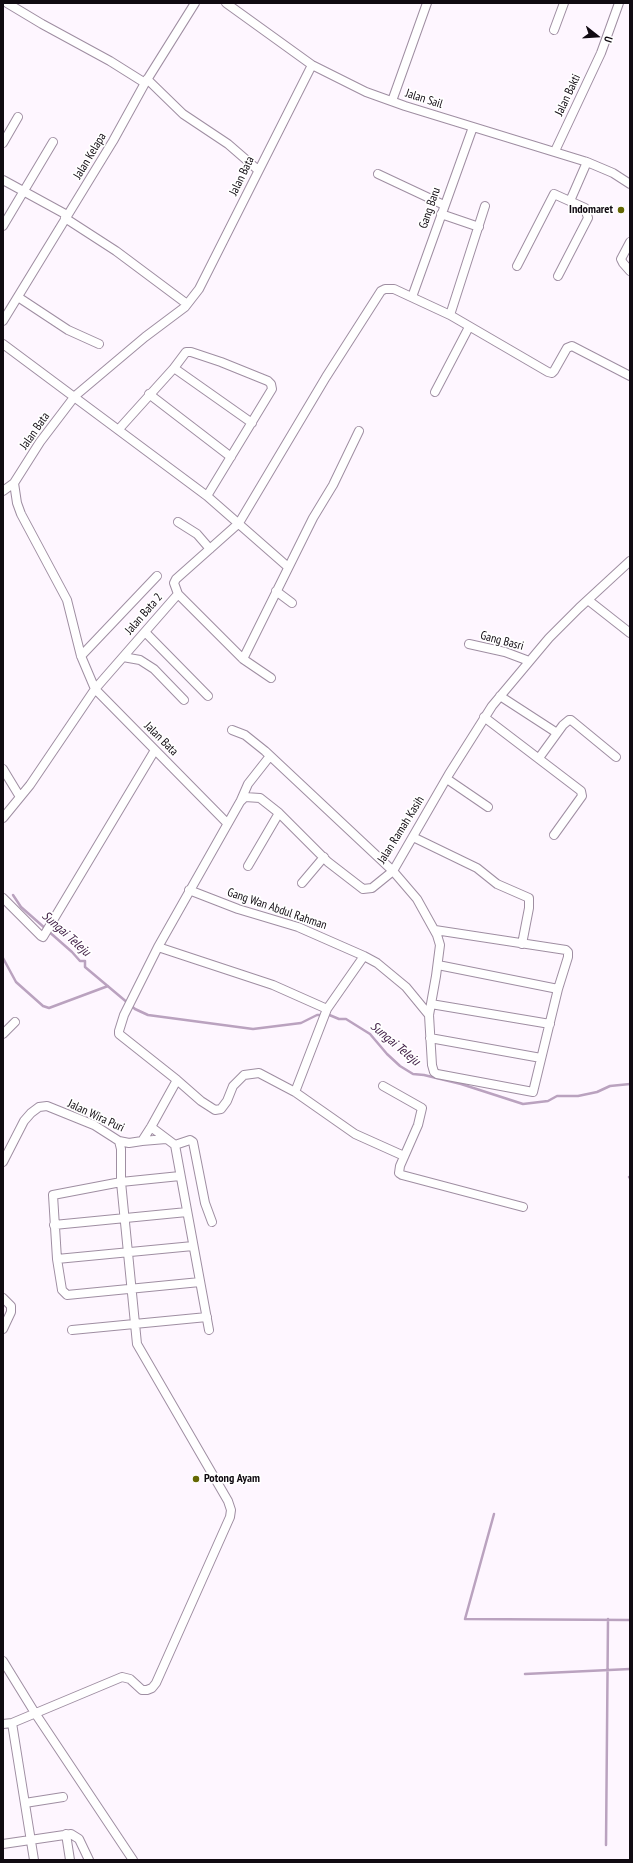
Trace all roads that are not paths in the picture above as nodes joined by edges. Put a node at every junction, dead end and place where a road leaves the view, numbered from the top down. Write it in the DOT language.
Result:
graph roads {
  1 [pos="7,3"];
  2 [pos="195,3"];
  3 [pos="226,3"];
  4 [pos="427,3"];
  5 [pos="564,3"];
  6 [pos="620,3"];
  7 [pos="554,30"];
  8 [pos="312,65"];
  9 [pos="146,81"];
  10 [pos="392,101"];
  11 [pos="18,117"];
  12 [pos="473,127"];
  13 [pos="53,142"];
  14 [pos="3,143"];
  15 [pos="555,152"];
  16 [pos="587,162"];
  17 [pos="258,170"];
  18 [pos="378,174"];
  19 [pos="3,180"];
  20 [pos="630,184"];
  21 [pos="24,192"];
  22 [pos="570,200"];
  23 [pos="444,205"];
  24 [pos="485,206"];
  25 [pos="441,214"];
  26 [pos="66,217"];
  27 [pos="3,226"];
  28 [pos="479,227"];
  29 [pos="630,242"];
  30 [pos="517,266"];
  31 [pos="630,271"];
  32 [pos="558,276"];
  33 [pos="412,296"];
  34 [pos="18,297"];
  35 [pos="187,304"];
  36 [pos="450,315"];
  37 [pos="3,321"];
  38 [pos="469,327"];
  39 [pos="3,344"];
  40 [pos="99,344"];
  41 [pos="174,368"];
  42 [pos="630,376"];
  43 [pos="435,392"];
  44 [pos="149,394"];
  45 [pos="75,396"];
  46 [pos="252,423"];
  47 [pos="118,429"];
  48 [pos="359,431"];
  49 [pos="231,457"];
  50 [pos="14,484"];
  51 [pos="3,491"];
  52 [pos="207,496"];
  53 [pos="178,522"];
  54 [pos="239,523"];
  55 [pos="210,549"];
  56 [pos="630,561"];
  57 [pos="288,567"];
  58 [pos="157,576"];
  59 [pos="276,591"];
  60 [pos="178,594"];
  61 [pos="588,600"];
  62 [pos="292,603"];
  63 [pos="145,632"];
  64 [pos="630,633"];
  65 [pos="469,644"];
  66 [pos="81,656"];
  67 [pos="123,657"];
  68 [pos="243,659"];
  69 [pos="530,661"];
  70 [pos="271,678"];
  71 [pos="95,689"];
  72 [pos="208,696"];
  73 [pos="500,696"];
  74 [pos="184,700"];
  75 [pos="484,717"];
  76 [pos="232,730"];
  77 [pos="557,733"];
  78 [pos="156,750"];
  79 [pos="270,756"];
  80 [pos="616,757"];
  81 [pos="539,758"];
  82 [pos="3,769"];
  83 [pos="446,779"];
  84 [pos="20,797"];
  85 [pos="240,802"];
  86 [pos="488,807"];
  87 [pos="279,814"];
  88 [pos="3,818"];
  89 [pos="228,823"];
  90 [pos="554,835"];
  91 [pos="413,836"];
  92 [pos="324,858"];
  93 [pos="248,866"];
  94 [pos="392,871"];
  95 [pos="302,883"];
  96 [pos="189,890"];
  97 [pos="3,898"];
  98 [pos="434,930"];
  99 [pos="522,944"];
  100 [pos="158,947"];
  101 [pos="364,956"];
  102 [pos="438,965"];
  103 [pos="558,989"];
  104 [pos="431,1004"];
  105 [pos="326,1013"];
  106 [pos="429,1015"];
  107 [pos="15,1022"];
  108 [pos="550,1024"];
  109 [pos="3,1034"];
  110 [pos="430,1038"];
  111 [pos="541,1058"];
  112 [pos="177,1080"];
  113 [pos="383,1086"];
  114 [pos="295,1092"];
  115 [pos="151,1127"];
  116 [pos="166,1139"];
  117 [pos="119,1141"];
  118 [pos="142,1141"];
  119 [pos="174,1145"];
  120 [pos="404,1156"];
  121 [pos="3,1162"];
  122 [pos="180,1176"];
  123 [pos="121,1182"];
  124 [pos="523,1207"];
  125 [pos="187,1212"];
  126 [pos="124,1218"];
  127 [pos="212,1222"];
  128 [pos="54,1225"];
  129 [pos="193,1246"];
  130 [pos="128,1252"];
  131 [pos="57,1259"];
  132 [pos="200,1282"];
  133 [pos="131,1289"];
  134 [pos="3,1298"];
  135 [pos="207,1317"];
  136 [pos="135,1323"];
  137 [pos="3,1329"];
  138 [pos="72,1330"];
  139 [pos="209,1330"];
  140 [pos="3,1661"];
  141 [pos="35,1713"];
  142 [pos="12,1723"];
  143 [pos="3,1724"];
  144 [pos="63,1797"];
  145 [pos="25,1803"];
  146 [pos="66,1834"];
  147 [pos="31,1840"];
  148 [pos="3,1844"];
  149 [pos="34,1860"];
  150 [pos="70,1860"];
  151 [pos="89,1860"];
  152 [pos="133,1860"];
  1 -- 9 [label="street"];
  2 -- 9 [label="street, Jalan Kelapa"];
  3 -- 8 [label="street, Jalan Sail"];
  4 -- 10 [label="street"];
  5 -- 7 [label="street"];
  6 -- 15 [label="street, Jalan Bakti"];
  8 -- 10 [label="street, Jalan Sail"];
  8 -- 17 [label="street, Jalan Bata"];
  9 -- 17 [label="street"];
  9 -- 26 [label="street, Jalan Kelapa"];
  10 -- 12 [label="street, Jalan Sail"];
  11 -- 14 [label="street"];
  12 -- 15 [label="street, Jalan Sail"];
  12 -- 23 [label="street, Gang Baru"];
  13 -- 21 [label="street"];
  15 -- 16 [label="street, Jalan Sail"];
  16 -- 20 [label="street, Jalan Sail"];
  16 -- 22 [label="street"];
  17 -- 35 [label="street, Jalan Bata"];
  18 -- 23 [label="street"];
  19 -- 21 [label="street"];
  21 -- 26 [label="street"];
  21 -- 27 [label="street"];
  22 -- 30 [label="street"];
  22 -- 32 [label="street"];
  23 -- 25 [label="street, Gang Baru"];
  24 -- 28 [label="street"];
  25 -- 28 [label="street"];
  25 -- 33 [label="street, Gang Baru"];
  26 -- 34 [label="street, Jalan Kelapa"];
  26 -- 35 [label="street"];
  28 -- 36 [label="street"];
  29 -- 31 [label="street"];
  33 -- 36 [label="street, Jalan Bata 2"];
  33 -- 54 [label="street, Jalan Bata 2"];
  34 -- 37 [label="street, Jalan Kelapa"];
  34 -- 40 [label="street"];
  35 -- 45 [label="street, Jalan Bata"];
  36 -- 38 [label="street, Jalan Bata 2"];
  38 -- 42 [label="street, Jalan Bata 2"];
  38 -- 43 [label="street"];
  39 -- 45 [label="street"];
  41 -- 44 [label="street"];
  41 -- 46 [label="street"];
  41 -- 46 [label="street"];
  44 -- 47 [label="street"];
  44 -- 49 [label="street"];
  45 -- 47 [label="street"];
  45 -- 50 [label="street, Jalan Bata"];
  46 -- 49 [label="street"];
  47 -- 52 [label="street"];
  48 -- 57 [label="street"];
  49 -- 52 [label="street"];
  50 -- 51 [label="street"];
  50 -- 66 [label="street, Jalan Bata"];
  52 -- 54 [label="street"];
  53 -- 55 [label="street"];
  54 -- 55 [label="street, Jalan Bata 2"];
  54 -- 57 [label="street"];
  55 -- 60 [label="street, Jalan Bata 2"];
  56 -- 61 [label="street, Jalan Ramah Kasih"];
  57 -- 59 [label="street"];
  58 -- 66 [label="street"];
  59 -- 62 [label="street"];
  59 -- 68 [label="street"];
  60 -- 63 [label="street, Jalan Bata 2"];
  60 -- 68 [label="street"];
  61 -- 64 [label="street"];
  61 -- 69 [label="street, Jalan Ramah Kasih"];
  63 -- 67 [label="street, Jalan Bata 2"];
  63 -- 72 [label="street"];
  65 -- 69 [label="street, Gang Basri"];
  66 -- 71 [label="street, Jalan Bata"];
  67 -- 71 [label="street, Jalan Bata 2"];
  67 -- 74 [label="street"];
  68 -- 70 [label="street"];
  69 -- 73 [label="street, Jalan Ramah Kasih"];
  71 -- 78 [label="street, Jalan Bata"];
  71 -- 84 [label="street, Jalan Bata 2"];
  73 -- 75 [label="street, Jalan Ramah Kasih"];
  73 -- 77 [label="street"];
  75 -- 81 [label="street"];
  75 -- 83 [label="street, Jalan Ramah Kasih"];
  76 -- 79 [label="street"];
  77 -- 80 [label="street"];
  77 -- 81 [label="street"];
  78 -- 89 [label="street, Jalan Bata"];
  78 -- 97 [label="street"];
  79 -- 85 [label="street"];
  79 -- 94 [label="street"];
  81 -- 90 [label="street"];
  82 -- 84 [label="street"];
  83 -- 86 [label="street"];
  83 -- 91 [label="street, Jalan Ramah Kasih"];
  84 -- 88 [label="street, Jalan Bata 2"];
  85 -- 87 [label="street, Jalan Ramah Kasih"];
  85 -- 89 [label="street"];
  87 -- 92 [label="street, Jalan Ramah Kasih"];
  87 -- 93 [label="street"];
  89 -- 96 [label="street"];
  91 -- 94 [label="street, Jalan Ramah Kasih"];
  91 -- 99 [label="street"];
  92 -- 94 [label="street, Jalan Ramah Kasih"];
  92 -- 95 [label="street"];
  94 -- 98 [label="street"];
  96 -- 100 [label="street"];
  96 -- 101 [label="street, Gang Wan Abdul Rahman"];
  98 -- 99 [label="street"];
  98 -- 102 [label="street"];
  99 -- 103 [label="street"];
  100 -- 105 [label="street"];
  100 -- 112 [label="street"];
  101 -- 105 [label="street"];
  101 -- 106 [label="street, Gang Wan Abdul Rahman"];
  102 -- 103 [label="street"];
  102 -- 104 [label="street"];
  103 -- 108 [label="street"];
  104 -- 106 [label="street"];
  104 -- 108 [label="street"];
  105 -- 114 [label="street"];
  106 -- 110 [label="street"];
  107 -- 109 [label="street"];
  108 -- 111 [label="street"];
  110 -- 111 [label="street"];
  110 -- 111 [label="street"];
  112 -- 114 [label="street"];
  112 -- 115 [label="street"];
  113 -- 120 [label="street"];
  114 -- 120 [label="street"];
  115 -- 116 [label="street"];
  115 -- 118 [label="street"];
  116 -- 118 [label="street, Jalan Wira Puri"];
  116 -- 119 [label="street"];
  117 -- 118 [label="street, Jalan Wira Puri"];
  117 -- 121 [label="street, Jalan Wira Puri"];
  117 -- 123 [label="street"];
  119 -- 122 [label="street"];
  119 -- 127 [label="street"];
  120 -- 124 [label="street"];
  122 -- 123 [label="street"];
  122 -- 125 [label="street"];
  123 -- 126 [label="street"];
  123 -- 128 [label="street"];
  125 -- 126 [label="street"];
  125 -- 129 [label="street"];
  126 -- 128 [label="street"];
  126 -- 130 [label="street"];
  128 -- 131 [label="street"];
  129 -- 130 [label="street"];
  129 -- 132 [label="street"];
  130 -- 131 [label="street"];
  130 -- 133 [label="street"];
  131 -- 133 [label="street"];
  132 -- 133 [label="street"];
  132 -- 135 [label="street"];
  133 -- 136 [label="street"];
  134 -- 137 [label="street"];
  135 -- 136 [label="street"];
  135 -- 139 [label="street"];
  136 -- 138 [label="street"];
  136 -- 141 [label="street"];
  140 -- 141 [label="street"];
  141 -- 142 [label="street"];
  141 -- 152 [label="street"];
  142 -- 143 [label="street"];
  142 -- 145 [label="street"];
  144 -- 145 [label="street"];
  145 -- 147 [label="street"];
  146 -- 147 [label="street"];
  146 -- 150 [label="street"];
  146 -- 151 [label="street"];
  147 -- 148 [label="street"];
  147 -- 149 [label="street"];
}
